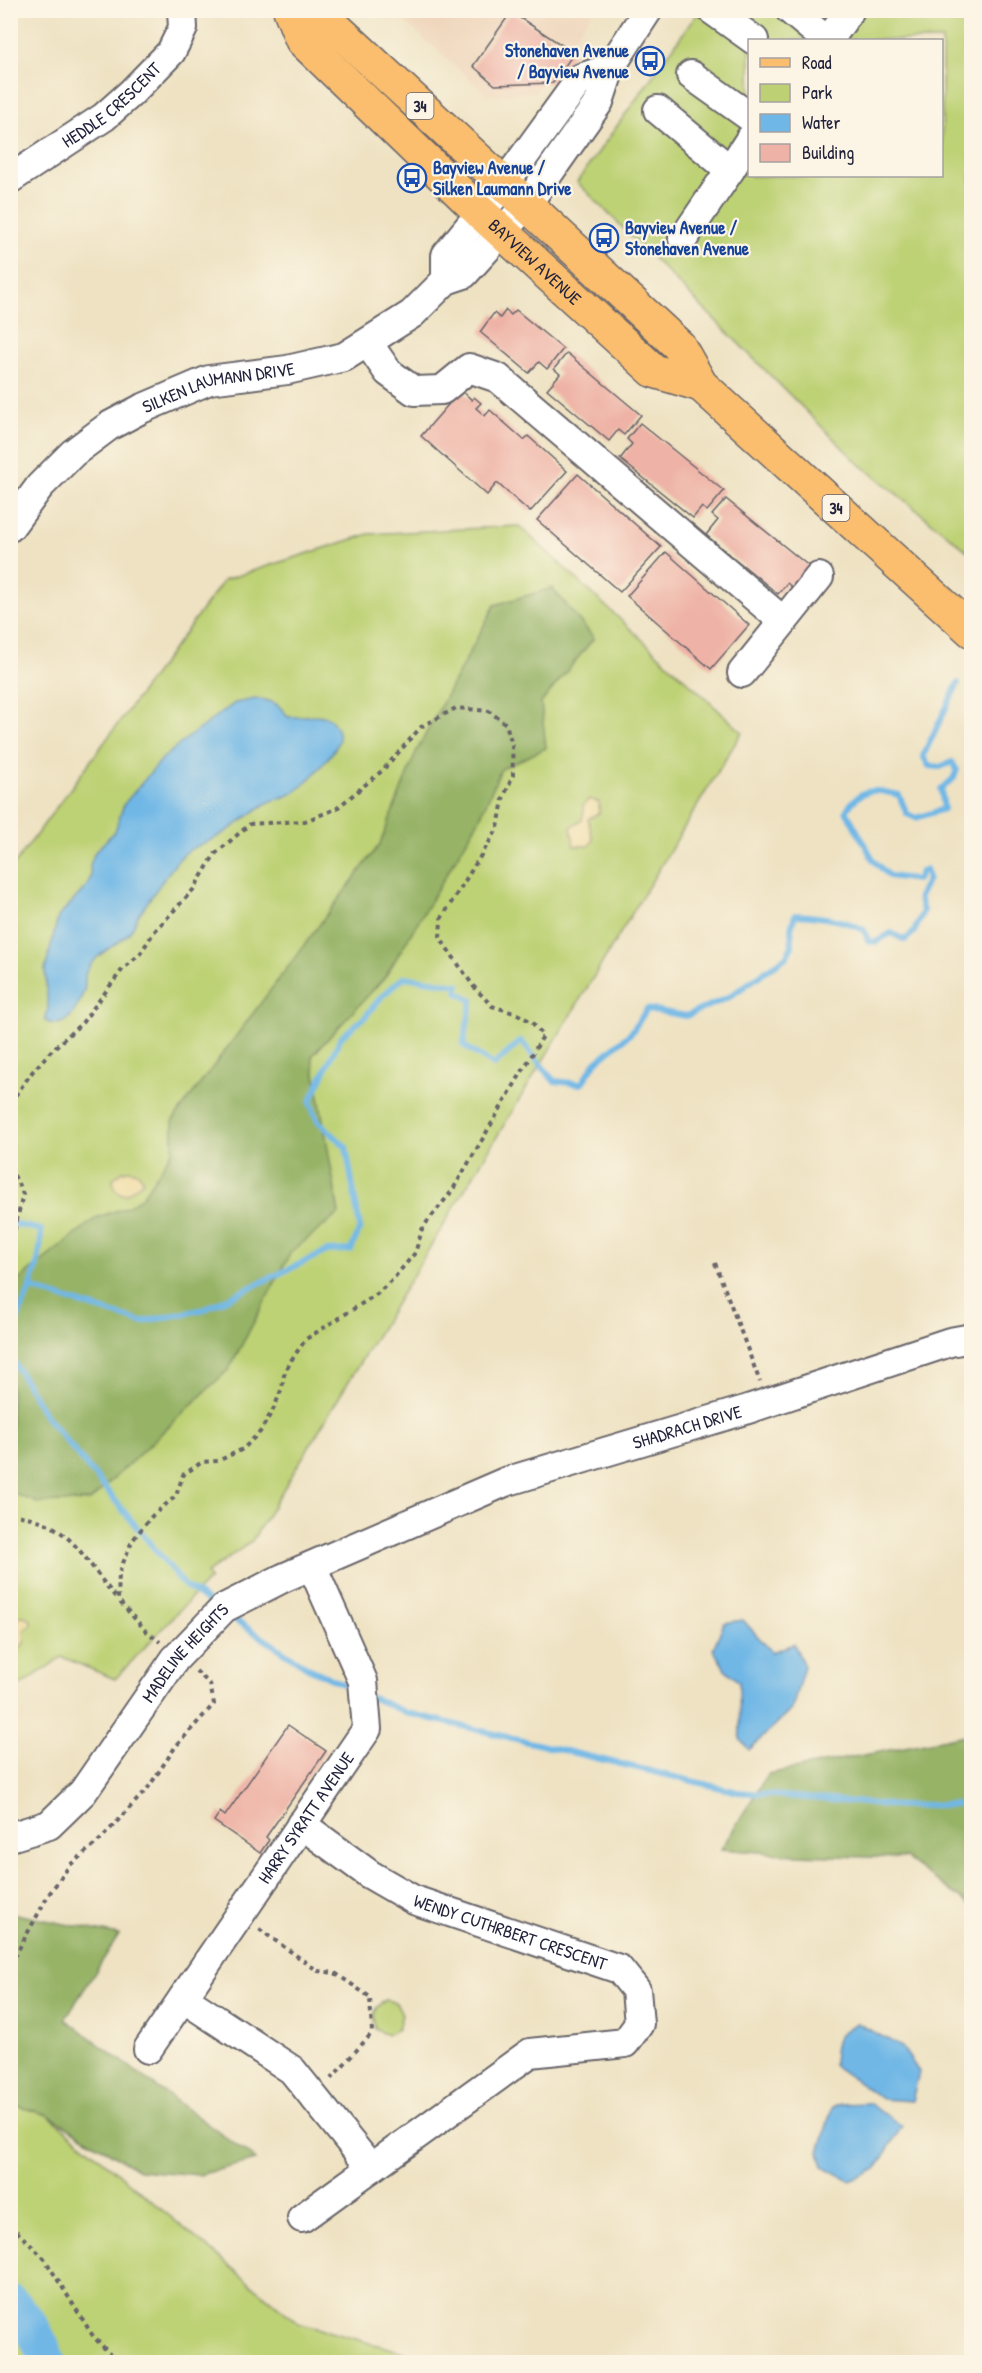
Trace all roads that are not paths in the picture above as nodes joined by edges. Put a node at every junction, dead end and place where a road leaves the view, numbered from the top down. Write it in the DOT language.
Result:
graph roads {
  1 [pos="182,10"];
  2 [pos="290,10"];
  3 [pos="311,10"];
  4 [pos="648,10"];
  5 [pos="712,10"];
  6 [pos="790,10"];
  7 [pos="850,10"];
  8 [pos="753,39"];
  9 [pos="826,39"];
  10 [pos="828,39"];
  11 [pos="691,75"];
  12 [pos="658,110"];
  13 [pos="748,116"];
  14 [pos="748,142"];
  15 [pos="730,170"];
  16 [pos="10,179"];
  17 [pos="515,194"];
  18 [pos="492,221"];
  19 [pos="682,239"];
  20 [pos="368,343"];
  21 [pos="701,385"];
  22 [pos="10,528"];
  23 [pos="819,576"];
  24 [pos="783,621"];
  25 [pos="972,631"];
  26 [pos="742,673"];
  27 [pos="972,1338"];
  28 [pos="406,1525"];
  29 [pos="312,1566"];
  30 [pos="301,1824"];
  31 [pos="10,1837"];
  32 [pos="183,1998"];
  33 [pos="148,2049"];
  34 [pos="371,2168"];
  35 [pos="302,2218"];
  1 -- 16 [label="street, HEDDLE CRESCENT"];
  2 -- 18 [label="main road, BAYVIEW AVENUE / 34"];
  3 -- 17 [label="main road, BAYVIEW AVENUE / 34"];
  4 -- 17 [label="street, SILKEN LAUMANN DRIVE"];
  5 -- 8 [label="street"];
  6 -- 9 [label="street"];
  7 -- 10 [label="street"];
  11 -- 13 [label="street"];
  12 -- 15 [label="street"];
  14 -- 15 [label="street"];
  15 -- 19 [label="street"];
  17 -- 18 [label="street, SILKEN LAUMANN DRIVE"];
  17 -- 21 [label="main road, BAYVIEW AVENUE / 34"];
  18 -- 20 [label="street, SILKEN LAUMANN DRIVE"];
  18 -- 21 [label="main road, BAYVIEW AVENUE / 34"];
  20 -- 22 [label="street, SILKEN LAUMANN DRIVE"];
  20 -- 24 [label="street"];
  21 -- 25 [label="main road, BAYVIEW AVENUE / 34"];
  23 -- 24 [label="street"];
  24 -- 26 [label="street"];
  27 -- 28 [label="street, SHADRACH DRIVE"];
  28 -- 29 [label="street, MADELINE HEIGHTS"];
  29 -- 30 [label="street, HARRY SYRATT AVENUE"];
  29 -- 31 [label="street, MADELINE HEIGHTS"];
  30 -- 32 [label="street, HARRY SYRATT AVENUE"];
  30 -- 34 [label="street, WENDY CUTHRBERT CRESCENT"];
  32 -- 33 [label="street, HARRY SYRATT AVENUE"];
  32 -- 34 [label="street"];
  34 -- 35 [label="street, WENDY CUTHRBERT CRESCENT"];
}
